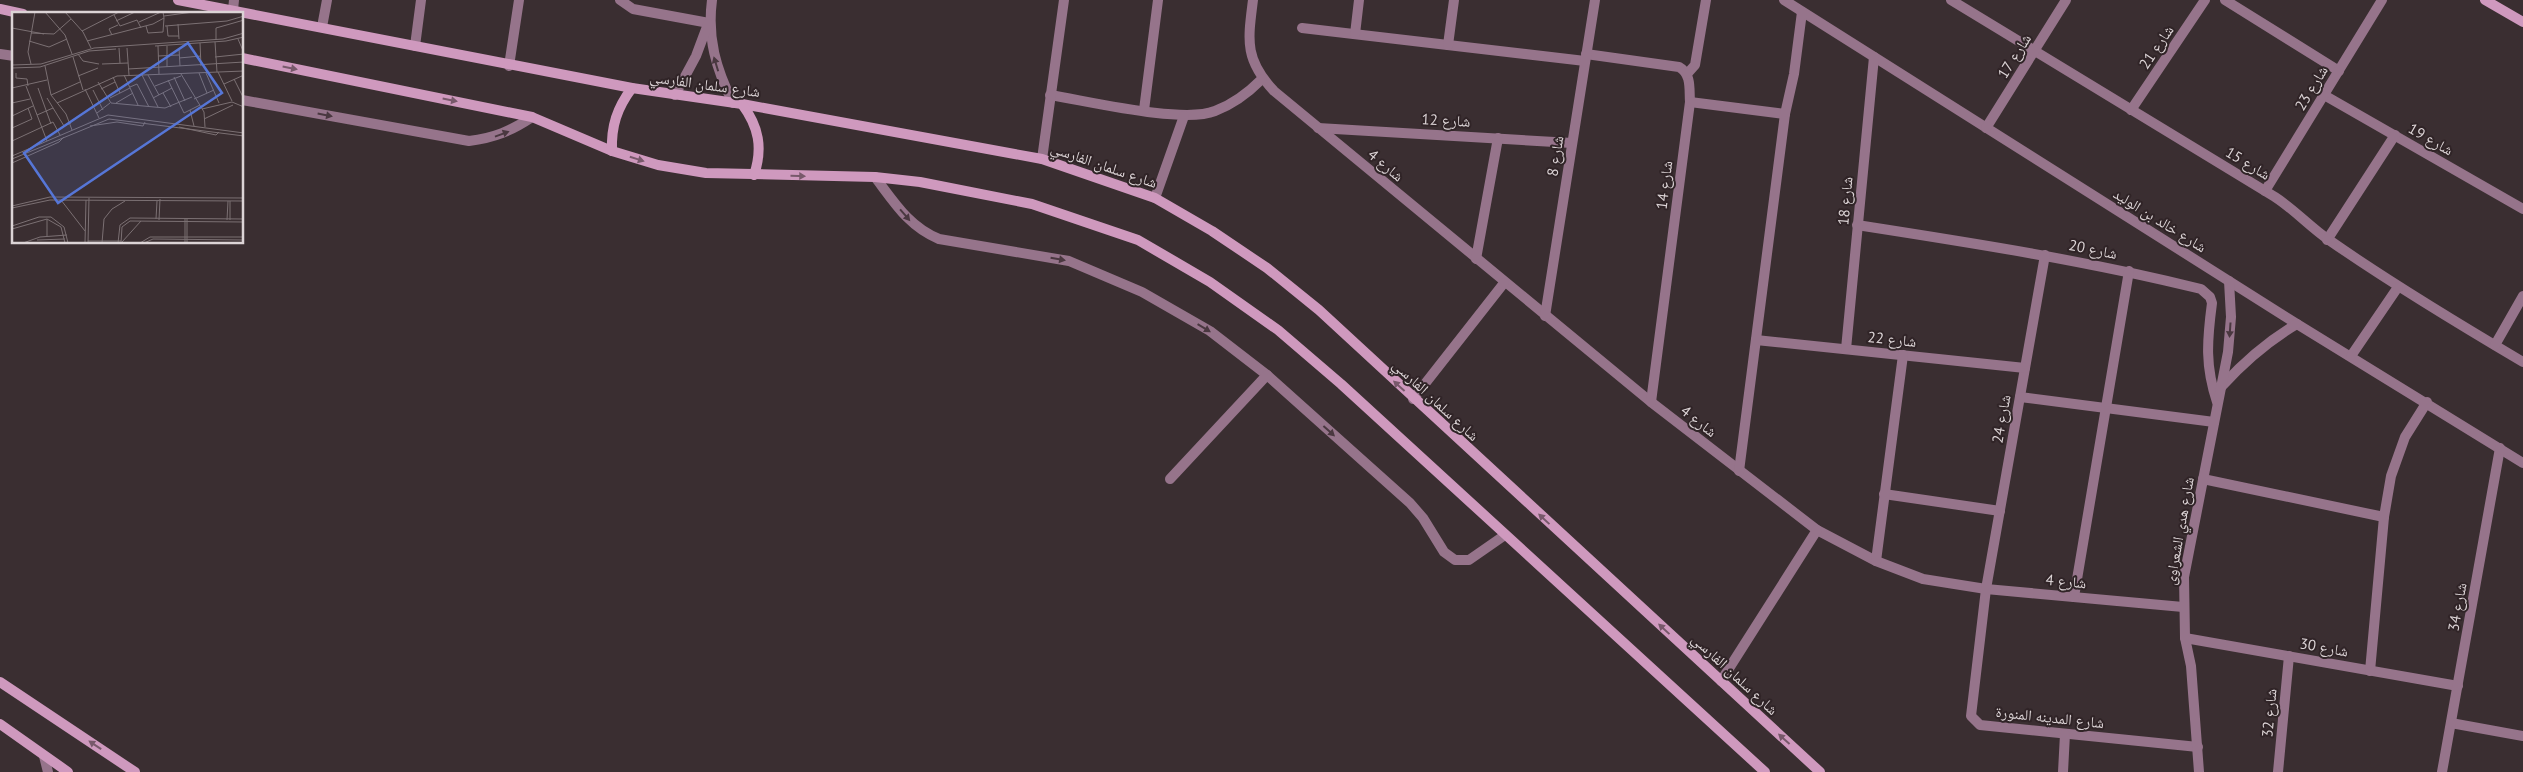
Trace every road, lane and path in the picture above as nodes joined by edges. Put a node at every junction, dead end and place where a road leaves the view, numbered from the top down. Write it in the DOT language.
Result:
graph roads {
  1 [pos="178,0"];
  2 [pos="327,0"];
  3 [pos="421,0"];
  4 [pos="519,0"];
  5 [pos="620,0"];
  6 [pos="712,0"];
  7 [pos="1064,0"];
  8 [pos="1158,0"];
  9 [pos="1253,0"];
  10 [pos="1359,0"];
  11 [pos="1454,0"];
  12 [pos="1595,0"];
  13 [pos="1706,0"];
  14 [pos="1784,0"];
  15 [pos="1951,0"];
  16 [pos="2066,0"];
  17 [pos="2205,0"];
  18 [pos="2225,0"];
  19 [pos="2382,0"];
  20 [pos="2485,0"];
  21 [pos="234,5"];
  22 [pos="0,9"];
  23 [pos="14,12"];
  24 [pos="1802,12"];
  25 [pos="2523,22"];
  26 [pos="709,23"];
  27 [pos="322,27"];
  28 [pos="1302,28"];
  29 [pos="1355,34"];
  30 [pos="1448,45"];
  31 [pos="415,46"];
  32 [pos="2034,51"];
  33 [pos="1874,57"];
  34 [pos="244,58"];
  35 [pos="1586,58"];
  36 [pos="509,66"];
  37 [pos="2338,72"];
  38 [pos="1687,74"];
  39 [pos="1262,79"];
  40 [pos="632,88"];
  41 [pos="675,95"];
  42 [pos="1050,95"];
  43 [pos="2324,95"];
  44 [pos="244,100"];
  45 [pos="1690,102"];
  46 [pos="737,103"];
  47 [pos="1144,110"];
  48 [pos="2132,110"];
  49 [pos="1786,114"];
  50 [pos="1184,116"];
  51 [pos="532,117"];
  52 [pos="1318,128"];
  53 [pos="1986,128"];
  54 [pos="2395,135"];
  55 [pos="1498,138"];
  56 [pos="1572,143"];
  57 [pos="612,151"];
  58 [pos="1042,159"];
  59 [pos="754,175"];
  60 [pos="875,177"];
  61 [pos="2265,191"];
  62 [pos="1154,198"];
  63 [pos="2523,210"];
  64 [pos="1858,225"];
  65 [pos="2328,240"];
  66 [pos="2045,255"];
  67 [pos="1476,259"];
  68 [pos="2129,271"];
  69 [pos="2229,281"];
  70 [pos="1504,283"];
  71 [pos="2398,287"];
  72 [pos="2523,296"];
  73 [pos="1545,316"];
  74 [pos="2297,324"];
  75 [pos="1756,340"];
  76 [pos="2495,345"];
  77 [pos="1846,349"];
  78 [pos="1903,355"];
  79 [pos="2351,356"];
  80 [pos="2523,362"];
  81 [pos="2025,368"];
  82 [pos="1267,376"];
  83 [pos="2221,387"];
  84 [pos="2020,396"];
  85 [pos="1413,399"];
  86 [pos="1651,402"];
  87 [pos="2427,402"];
  88 [pos="2218,404"];
  89 [pos="2106,408"];
  90 [pos="2214,422"];
  91 [pos="2500,448"];
  92 [pos="2521,458"];
  93 [pos="1739,471"];
  94 [pos="1170,479"];
  95 [pos="2203,479"];
  96 [pos="1884,494"];
  97 [pos="2000,511"];
  98 [pos="2384,516"];
  99 [pos="1817,530"];
  100 [pos="1505,534"];
  101 [pos="1876,561"];
  102 [pos="1986,589"];
  103 [pos="2074,597"];
  104 [pos="2183,607"];
  105 [pos="2185,638"];
  106 [pos="2289,656"];
  107 [pos="2370,671"];
  108 [pos="1721,681"];
  109 [pos="0,682"];
  110 [pos="2458,686"];
  111 [pos="2451,722"];
  112 [pos="0,724"];
  113 [pos="2065,734"];
  114 [pos="2523,736"];
  115 [pos="2198,747"];
  116 [pos="44,756"];
  117 [pos="48,772"];
  118 [pos="68,772"];
  119 [pos="135,772"];
  120 [pos="1765,772"];
  121 [pos="1820,772"];
  122 [pos="2062,772"];
  123 [pos="2199,772"];
  124 [pos="2278,772"];
  125 [pos="2442,772"];
  1 -- 21 [label="street, شارع سلمان الفارسي"];
  2 -- 27 [label="street"];
  3 -- 31 [label="street"];
  4 -- 36 [label="street"];
  5 -- 26 [label="street"];
  6 -- 26 [label="street"];
  7 -- 42 [label="street"];
  8 -- 47 [label="street"];
  9 -- 39 [label="street, شارع 4"];
  10 -- 29 [label="street"];
  11 -- 30 [label="street"];
  12 -- 35 [label="street, شارع 8"];
  13 -- 38 [label="street"];
  14 -- 24 [label="street, شارع خالد بن الوليد"];
  15 -- 32 [label="street, شارع 15"];
  16 -- 32 [label="street, شارع 17"];
  17 -- 48 [label="street, شارع 21"];
  18 -- 37 [label="street"];
  19 -- 37 [label="street, شارع 23"];
  20 -- 25 [label="street"];
  21 -- 27 [label="street, شارع سلمان الفارسي"];
  22 -- 23 [label="street"];
  24 -- 33 [label="street, شارع خالد بن الوليد"];
  24 -- 49 [label="street"];
  26 -- 41 [label="street"];
  46 -- 26 [label="street, one-way"];
  27 -- 31 [label="street, شارع سلمان الفارسي"];
  28 -- 29 [label="street"];
  29 -- 30 [label="street"];
  30 -- 35 [label="street"];
  31 -- 36 [label="street, شارع سلمان الفارسي"];
  32 -- 48 [label="street, شارع 15"];
  32 -- 53 [label="street, شارع 17"];
  33 -- 53 [label="street, شارع خالد بن الوليد"];
  33 -- 64 [label="street, شارع 18"];
  34 -- 51 [label="street, one-way"];
  35 -- 38 [label="street"];
  35 -- 56 [label="street, شارع 8"];
  36 -- 40 [label="street, شارع سلمان الفارسي"];
  37 -- 43 [label="street, شارع 23"];
  38 -- 45 [label="street, شارع 14"];
  39 -- 50 [label="street"];
  39 -- 52 [label="street, شارع 4"];
  40 -- 41 [label="street, شارع سلمان الفارسي"];
  40 -- 57 [label="street"];
  41 -- 46 [label="street, شارع سلمان الفارسي"];
  42 -- 47 [label="street"];
  42 -- 58 [label="street"];
  43 -- 54 [label="street, شارع 19"];
  43 -- 61 [label="street, شارع 23"];
  44 -- 51 [label="street, one-way"];
  45 -- 49 [label="street"];
  45 -- 86 [label="street, شارع 14"];
  46 -- 58 [label="street, شارع سلمان الفارسي"];
  46 -- 59 [label="street"];
  47 -- 50 [label="street"];
  48 -- 61 [label="street, شارع 15"];
  49 -- 75 [label="street"];
  50 -- 62 [label="street"];
  51 -- 57 [label="street"];
  52 -- 55 [label="street, شارع 12"];
  52 -- 67 [label="street, شارع 4"];
  53 -- 69 [label="street, شارع خالد بن الوليد"];
  54 -- 63 [label="street, شارع 19"];
  54 -- 65 [label="street"];
  55 -- 56 [label="street, شارع 12"];
  55 -- 67 [label="street"];
  56 -- 73 [label="street, شارع 8"];
  57 -- 59 [label="street, one-way"];
  58 -- 62 [label="street, شارع سلمان الفارسي"];
  59 -- 60 [label="street, one-way"];
  60 -- 82 [label="street, one-way"];
  60 -- 100 [label="street"];
  61 -- 65 [label="street, شارع 15"];
  85 -- 62 [label="street, شارع سلمان الفارسي, one-way"];
  64 -- 66 [label="street, شارع 20"];
  64 -- 77 [label="street, شارع 18"];
  65 -- 71 [label="street, شارع 15"];
  66 -- 68 [label="street, شارع 20"];
  66 -- 81 [label="street, شارع 24"];
  67 -- 70 [label="street, شارع 4"];
  68 -- 88 [label="street, شارع 20"];
  68 -- 89 [label="street"];
  69 -- 74 [label="street, شارع خالد بن الوليد"];
  69 -- 83 [label="street, شارع هدي الشعراوى, one-way"];
  70 -- 73 [label="street, شارع 4"];
  70 -- 85 [label="street"];
  71 -- 76 [label="street, شارع 15"];
  71 -- 79 [label="street"];
  72 -- 76 [label="street"];
  73 -- 86 [label="street, شارع 4"];
  74 -- 79 [label="street, شارع خالد بن الوليد"];
  74 -- 83 [label="street"];
  75 -- 77 [label="street, شارع 22"];
  75 -- 93 [label="street"];
  76 -- 80 [label="street, شارع 15"];
  77 -- 78 [label="street, شارع 22"];
  78 -- 81 [label="street, شارع 22"];
  78 -- 96 [label="street"];
  79 -- 87 [label="street, شارع خالد بن الوليد"];
  81 -- 84 [label="street, شارع 24"];
  82 -- 94 [label="street"];
  82 -- 100 [label="street, one-way"];
  83 -- 88 [label="street, شارع هدي الشعراوى"];
  84 -- 89 [label="street"];
  84 -- 97 [label="street, شارع 24"];
  108 -- 85 [label="street, شارع سلمان الفارسي, one-way"];
  86 -- 93 [label="street, شارع 4"];
  87 -- 91 [label="street, شارع خالد بن الوليد"];
  87 -- 98 [label="street"];
  88 -- 90 [label="street, شارع هدي الشعراوى"];
  89 -- 90 [label="street"];
  89 -- 103 [label="street"];
  90 -- 95 [label="street, شارع هدي الشعراوى"];
  91 -- 92 [label="street, شارع خالد بن الوليد"];
  91 -- 110 [label="street, شارع 34"];
  93 -- 99 [label="street, شارع 4"];
  95 -- 98 [label="street"];
  95 -- 104 [label="street, شارع هدي الشعراوى"];
  96 -- 97 [label="street"];
  96 -- 101 [label="street"];
  97 -- 102 [label="street, شارع 24"];
  98 -- 107 [label="street"];
  99 -- 101 [label="street, شارع 4"];
  99 -- 108 [label="street"];
  100 -- 120 [label="street"];
  101 -- 102 [label="street, شارع 4"];
  102 -- 103 [label="street, شارع 4"];
  102 -- 113 [label="street, شارع المدينه المنورة"];
  103 -- 104 [label="street, شارع 4"];
  104 -- 105 [label="street, شارع هدي الشعراوى"];
  105 -- 106 [label="street, شارع 30"];
  105 -- 115 [label="street, شارع هدي الشعراوى"];
  106 -- 107 [label="street, شارع 30"];
  106 -- 124 [label="street, شارع 32"];
  107 -- 110 [label="street, شارع 30"];
  121 -- 108 [label="street, شارع سلمان الفارسي, one-way"];
  119 -- 109 [label="street, one-way"];
  110 -- 111 [label="street, شارع 34"];
  111 -- 114 [label="street"];
  111 -- 125 [label="street, شارع 34"];
  112 -- 116 [label="street"];
  113 -- 115 [label="street, شارع المدينه المنورة"];
  113 -- 122 [label="street"];
  115 -- 123 [label="street, شارع هدي الشعراوى"];
  116 -- 117 [label="street"];
  116 -- 118 [label="street"];
}
